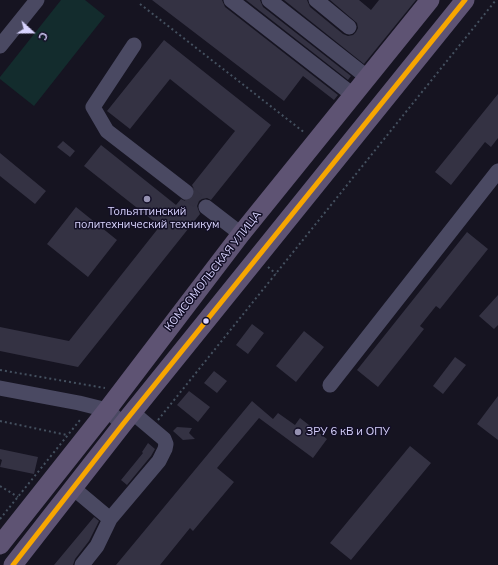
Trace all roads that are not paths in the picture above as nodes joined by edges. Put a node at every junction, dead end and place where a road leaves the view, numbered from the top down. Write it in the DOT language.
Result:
graph roads {
  1 [pos="37,0"];
  2 [pos="231,0"];
  3 [pos="269,0"];
  4 [pos="316,0"];
  5 [pos="430,0"];
  6 [pos="465,0"];
  7 [pos="349,27"];
  8 [pos="134,45"];
  9 [pos="0,46"];
  10 [pos="367,77"];
  11 [pos="352,95"];
  12 [pos="498,171"];
  13 [pos="186,192"];
  14 [pos="206,207"];
  15 [pos="241,234"];
  16 [pos="330,385"];
  17 [pos="0,388"];
  18 [pos="99,408"];
  19 [pos="127,418"];
  20 [pos="73,488"];
  21 [pos="110,519"];
  22 [pos="0,545"];
  23 [pos="13,565"];
  24 [pos="82,565"];
  1 -- 9 [label="street"];
  2 -- 11 [label="street"];
  3 -- 10 [label="street"];
  4 -- 7 [label="street"];
  5 -- 10 [label="main road, КОМСОМОЛЬСКАЯ УЛИЦА"];
  6 -- 19 [label="main road"];
  8 -- 13 [label="street"];
  10 -- 11 [label="main road, КОМСОМОЛЬСКАЯ УЛИЦА"];
  11 -- 15 [label="main road, КОМСОМОЛЬСКАЯ УЛИЦА"];
  12 -- 16 [label="street"];
  14 -- 15 [label="street"];
  15 -- 18 [label="main road, КОМСОМОЛЬСКАЯ УЛИЦА"];
  17 -- 18 [label="street"];
  18 -- 19 [label="street"];
  18 -- 22 [label="main road, КОМСОМОЛЬСКАЯ УЛИЦА"];
  19 -- 20 [label="main road"];
  19 -- 21 [label="street"];
  20 -- 21 [label="street"];
  20 -- 23 [label="main road"];
  21 -- 24 [label="street"];
}
